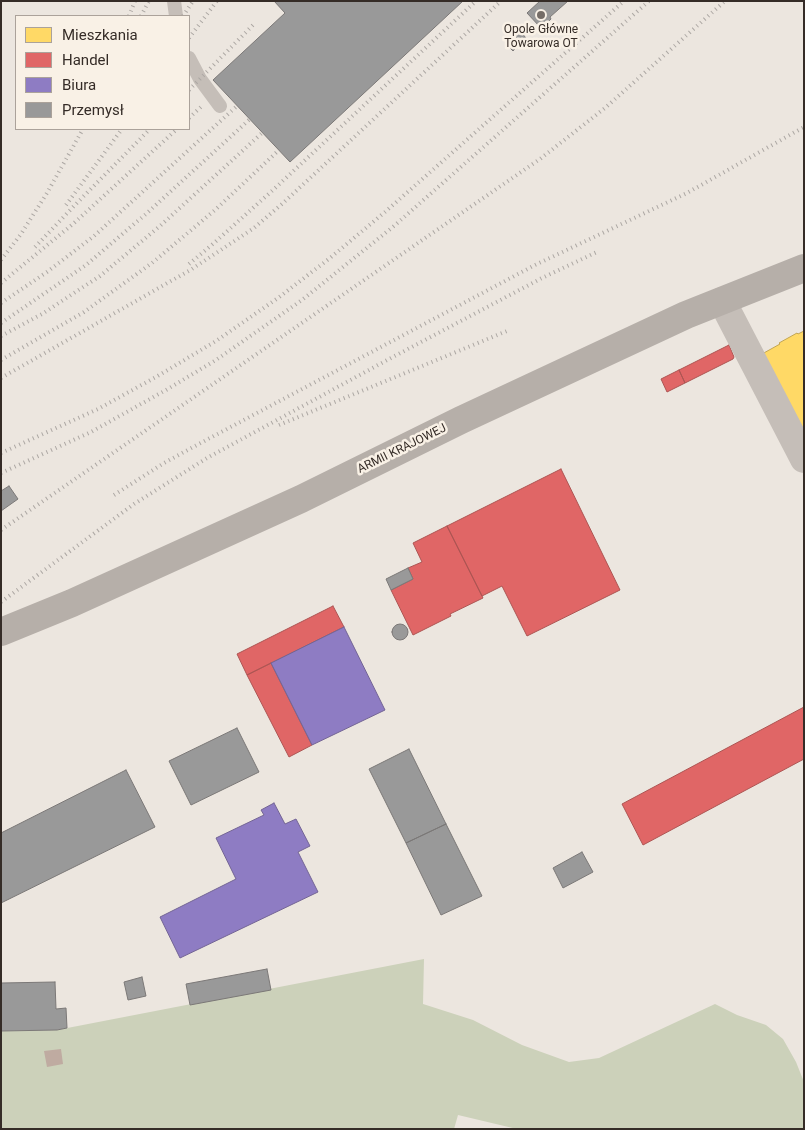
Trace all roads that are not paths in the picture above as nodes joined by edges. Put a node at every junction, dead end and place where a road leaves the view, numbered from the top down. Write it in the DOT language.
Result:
graph roads {
  1 [pos="174,1"];
  2 [pos="176,15"];
  3 [pos="190,60"];
  4 [pos="220,106"];
  5 [pos="804,268"];
  6 [pos="722,301"];
  7 [pos="804,459"];
  8 [pos="1,632"];
  1 -- 2 [label="lane"];
  3 -- 4 [label="lane"];
  5 -- 6 [label="main road, ARMII KRAJOWEJ"];
  6 -- 7 [label="street"];
  6 -- 8 [label="main road, ARMII KRAJOWEJ"];
}
